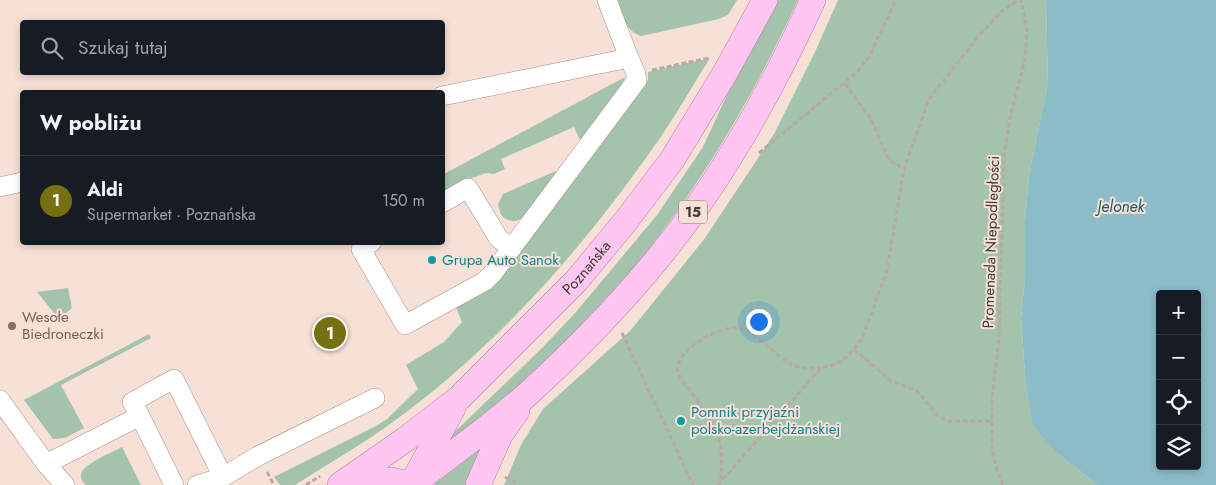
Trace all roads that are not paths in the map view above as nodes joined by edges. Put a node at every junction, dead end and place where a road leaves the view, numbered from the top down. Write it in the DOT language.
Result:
graph roads {
  1 [pos="607,0"];
  2 [pos="765,0"];
  3 [pos="813,0"];
  4 [pos="629,58"];
  5 [pos="445,95"];
  6 [pos="20,182"];
  7 [pos="0,187"];
  8 [pos="445,201"];
  9 [pos="367,245"];
  10 [pos="512,248"];
  11 [pos="529,392"];
  12 [pos="374,398"];
  13 [pos="459,398"];
  14 [pos="0,400"];
  15 [pos="140,416"];
  16 [pos="46,464"];
  17 [pos="223,477"];
  18 [pos="336,481"];
  19 [pos="55,485"];
  20 [pos="64,485"];
  21 [pos="174,485"];
  22 [pos="197,485"];
  23 [pos="412,485"];
  24 [pos="478,485"];
  1 -- 4 [label="street"];
  2 -- 13 [label="main road, Poznańska"];
  3 -- 11 [label="main road, 15"];
  4 -- 5 [label="street"];
  4 -- 10 [label="street"];
  6 -- 7 [label="street"];
  8 -- 10 [label="street"];
  9 -- 10 [label="street"];
  11 -- 23 [label="main road"];
  11 -- 24 [label="main road, 15"];
  12 -- 17 [label="street"];
  13 -- 18 [label="main road, Poznańska"];
  13 -- 23 [label="main road"];
  14 -- 16 [label="street"];
  15 -- 16 [label="street"];
  15 -- 17 [label="street"];
  15 -- 21 [label="street"];
  16 -- 19 [label="street"];
  16 -- 20 [label="street"];
  17 -- 22 [label="street"];
  18 -- 23 [label="main road"];
}
